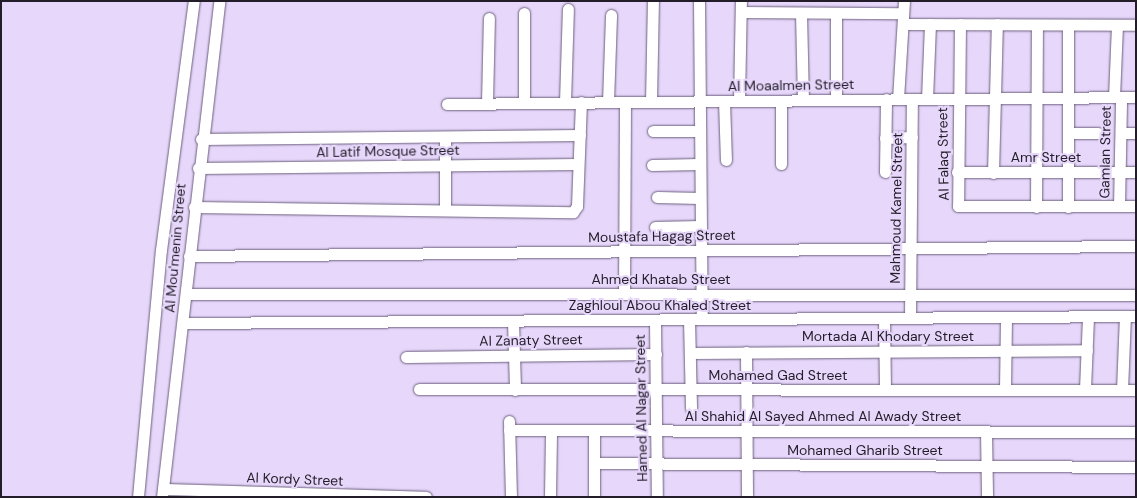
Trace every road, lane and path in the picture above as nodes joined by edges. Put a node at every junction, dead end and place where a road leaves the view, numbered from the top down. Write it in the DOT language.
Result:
graph roads {
  1 [pos="194,1"];
  2 [pos="219,1"];
  3 [pos="653,1"];
  4 [pos="699,1"];
  5 [pos="741,7"];
  6 [pos="781,7"];
  7 [pos="820,7"];
  8 [pos="864,7"];
  9 [pos="568,8"];
  10 [pos="801,12"];
  11 [pos="524,13"];
  12 [pos="836,13"];
  13 [pos="903,13"];
  14 [pos="611,15"];
  15 [pos="489,18"];
  16 [pos="930,24"];
  17 [pos="960,24"];
  18 [pos="997,24"];
  19 [pos="1037,25"];
  20 [pos="1068,25"];
  21 [pos="1117,25"];
  22 [pos="1136,25"];
  23 [pos="1118,97"];
  24 [pos="1136,97"];
  25 [pos="995,98"];
  26 [pos="1036,98"];
  27 [pos="1068,98"];
  28 [pos="898,99"];
  29 [pos="912,99"];
  30 [pos="927,99"];
  31 [pos="957,99"];
  32 [pos="781,100"];
  33 [pos="803,100"];
  34 [pos="836,100"];
  35 [pos="886,100"];
  36 [pos="698,101"];
  37 [pos="724,101"];
  38 [pos="739,101"];
  39 [pos="565,102"];
  40 [pos="581,102"];
  41 [pos="608,102"];
  42 [pos="624,102"];
  43 [pos="651,102"];
  44 [pos="487,103"];
  45 [pos="524,103"];
  46 [pos="447,104"];
  47 [pos="653,131"];
  48 [pos="698,131"];
  49 [pos="1068,133"];
  50 [pos="1098,133"];
  51 [pos="1121,133"];
  52 [pos="1136,133"];
  53 [pos="580,135"];
  54 [pos="912,137"];
  55 [pos="445,138"];
  56 [pos="886,138"];
  57 [pos="201,139"];
  58 [pos="726,160"];
  59 [pos="578,164"];
  60 [pos="699,164"];
  61 [pos="782,164"];
  62 [pos="445,165"];
  63 [pos="652,165"];
  64 [pos="198,168"];
  65 [pos="1036,171"];
  66 [pos="885,172"];
  67 [pos="957,172"];
  68 [pos="993,172"];
  69 [pos="1068,172"];
  70 [pos="1120,172"];
  71 [pos="1136,172"];
  72 [pos="657,198"];
  73 [pos="700,198"];
  74 [pos="1119,206"];
  75 [pos="1136,206"];
  76 [pos="194,207"];
  77 [pos="1036,207"];
  78 [pos="1068,207"];
  79 [pos="445,210"];
  80 [pos="700,226"];
  81 [pos="655,227"];
  82 [pos="1136,246"];
  83 [pos="911,248"];
  84 [pos="701,250"];
  85 [pos="624,251"];
  86 [pos="189,256"];
  87 [pos="186,294"];
  88 [pos="624,294"];
  89 [pos="702,294"];
  90 [pos="910,294"];
  91 [pos="1136,294"];
  92 [pos="1088,316"];
  93 [pos="1130,316"];
  94 [pos="1006,317"];
  95 [pos="884,318"];
  96 [pos="910,318"];
  97 [pos="689,319"];
  98 [pos="702,319"];
  99 [pos="655,320"];
  100 [pos="513,321"];
  101 [pos="184,323"];
  102 [pos="1087,350"];
  103 [pos="1006,351"];
  104 [pos="746,352"];
  105 [pos="885,352"];
  106 [pos="690,353"];
  107 [pos="656,354"];
  108 [pos="514,356"];
  109 [pos="406,357"];
  110 [pos="420,389"];
  111 [pos="1085,389"];
  112 [pos="514,390"];
  113 [pos="656,390"];
  114 [pos="690,390"];
  115 [pos="746,390"];
  116 [pos="885,390"];
  117 [pos="1005,390"];
  118 [pos="1122,390"];
  119 [pos="1136,390"];
  120 [pos="691,408"];
  121 [pos="551,430"];
  122 [pos="594,430"];
  123 [pos="656,430"];
  124 [pos="747,431"];
  125 [pos="986,431"];
  126 [pos="1136,432"];
  127 [pos="594,463"];
  128 [pos="657,463"];
  129 [pos="747,464"];
  130 [pos="986,466"];
  131 [pos="1136,467"];
  132 [pos="162,493"];
  133 [pos="138,497"];
  134 [pos="426,497"];
  135 [pos="511,497"];
  136 [pos="550,497"];
  137 [pos="594,497"];
  138 [pos="657,497"];
  139 [pos="747,497"];
  140 [pos="987,497"];
  1 -- 133 [label="street, Al Mou'menin Street"];
  2 -- 57 [label="street, Al Mou'menin Street"];
  3 -- 43 [label="street"];
  4 -- 36 [label="street"];
  5 -- 6 [label="street"];
  5 -- 38 [label="street"];
  6 -- 10 [label="street"];
  7 -- 10 [label="street"];
  7 -- 12 [label="street"];
  8 -- 12 [label="street"];
  8 -- 13 [label="street"];
  9 -- 39 [label="street"];
  10 -- 33 [label="street"];
  11 -- 45 [label="street"];
  12 -- 34 [label="street"];
  13 -- 16 [label="street"];
  13 -- 28 [label="street"];
  14 -- 41 [label="street"];
  15 -- 44 [label="street"];
  16 -- 17 [label="street"];
  16 -- 30 [label="street"];
  17 -- 18 [label="street"];
  17 -- 31 [label="street, Al Falaq Street"];
  18 -- 19 [label="street"];
  18 -- 25 [label="street"];
  19 -- 20 [label="street"];
  19 -- 26 [label="street"];
  20 -- 21 [label="street"];
  20 -- 27 [label="street"];
  21 -- 22 [label="street"];
  21 -- 23 [label="street, Gamlan Street"];
  23 -- 24 [label="street, Al Moaalmen Street"];
  23 -- 27 [label="street, Al Moaalmen Street"];
  23 -- 51 [label="street, Gamlan Street"];
  25 -- 26 [label="street, Al Moaalmen Street"];
  25 -- 31 [label="street, Al Moaalmen Street"];
  25 -- 68 [label="street"];
  26 -- 27 [label="street, Al Moaalmen Street"];
  26 -- 65 [label="street"];
  27 -- 49 [label="street"];
  28 -- 29 [label="street, Al Moaalmen Street"];
  28 -- 35 [label="street, Al Moaalmen Street"];
  29 -- 30 [label="street, Al Moaalmen Street"];
  29 -- 54 [label="street, Mahmoud Kamel Street"];
  30 -- 31 [label="street, Al Moaalmen Street"];
  31 -- 67 [label="street, Al Falaq Street"];
  32 -- 33 [label="street, Al Moaalmen Street"];
  32 -- 38 [label="street, Al Moaalmen Street"];
  32 -- 61 [label="street"];
  33 -- 34 [label="street, Al Moaalmen Street"];
  34 -- 35 [label="street, Al Moaalmen Street"];
  35 -- 56 [label="street"];
  36 -- 37 [label="street, Al Moaalmen Street"];
  36 -- 43 [label="street, Al Moaalmen Street"];
  36 -- 48 [label="street"];
  37 -- 38 [label="street, Al Moaalmen Street"];
  37 -- 58 [label="street"];
  39 -- 40 [label="street, Al Moaalmen Street"];
  39 -- 45 [label="street, Al Moaalmen Street"];
  40 -- 41 [label="street, Al Moaalmen Street"];
  40 -- 53 [label="street"];
  41 -- 42 [label="street, Al Moaalmen Street"];
  42 -- 43 [label="street, Al Moaalmen Street"];
  42 -- 85 [label="street"];
  44 -- 45 [label="street, Al Moaalmen Street"];
  44 -- 46 [label="street, Al Moaalmen Street"];
  47 -- 48 [label="street"];
  48 -- 60 [label="street"];
  49 -- 50 [label="street"];
  49 -- 69 [label="street"];
  51 -- 52 [label="street"];
  51 -- 70 [label="street, Gamlan Street"];
  53 -- 55 [label="street"];
  53 -- 59 [label="street"];
  54 -- 56 [label="street"];
  54 -- 83 [label="street, Mahmoud Kamel Street"];
  55 -- 57 [label="street"];
  55 -- 62 [label="street"];
  56 -- 66 [label="street"];
  57 -- 64 [label="street, Al Mou'menin Street"];
  59 -- 62 [label="street, Al Latif Mosque Street"];
  59 -- 79 [label="street"];
  60 -- 63 [label="street"];
  60 -- 73 [label="street"];
  62 -- 64 [label="street, Al Latif Mosque Street"];
  62 -- 79 [label="street"];
  64 -- 76 [label="street, Al Mou'menin Street"];
  65 -- 68 [label="street, Amr Street"];
  65 -- 69 [label="street, Amr Street"];
  65 -- 77 [label="street"];
  67 -- 68 [label="street, Amr Street"];
  67 -- 77 [label="street, Al Falaq Street"];
  69 -- 70 [label="street, Amr Street"];
  69 -- 78 [label="street"];
  70 -- 71 [label="street, Amr Street"];
  70 -- 74 [label="street, Gamlan Street"];
  72 -- 73 [label="street"];
  73 -- 80 [label="street"];
  74 -- 75 [label="street"];
  74 -- 78 [label="street"];
  76 -- 79 [label="street"];
  76 -- 86 [label="street, Al Mou'menin Street"];
  77 -- 78 [label="street"];
  80 -- 81 [label="street"];
  80 -- 84 [label="street"];
  82 -- 83 [label="street, Moustafa Hagag Street"];
  83 -- 84 [label="street, Moustafa Hagag Street"];
  83 -- 90 [label="street, Mahmoud Kamel Street"];
  84 -- 85 [label="street, Moustafa Hagag Street"];
  84 -- 89 [label="street"];
  85 -- 86 [label="street, Moustafa Hagag Street"];
  85 -- 88 [label="street"];
  86 -- 87 [label="street, Al Mou'menin Street"];
  87 -- 88 [label="street, Ahmed Khatab Street"];
  87 -- 101 [label="street, Al Mou'menin Street"];
  88 -- 89 [label="street, Ahmed Khatab Street"];
  89 -- 90 [label="street, Ahmed Khatab Street"];
  89 -- 98 [label="street"];
  90 -- 91 [label="street, Ahmed Khatab Street"];
  90 -- 96 [label="street, Mahmoud Kamel Street"];
  92 -- 93 [label="street, Zaghloul Abou Khaled Street"];
  92 -- 94 [label="street, Zaghloul Abou Khaled Street"];
  92 -- 102 [label="street"];
  93 -- 118 [label="street"];
  94 -- 96 [label="street, Zaghloul Abou Khaled Street"];
  94 -- 103 [label="street"];
  95 -- 96 [label="street, Zaghloul Abou Khaled Street"];
  95 -- 98 [label="street, Zaghloul Abou Khaled Street"];
  95 -- 105 [label="street"];
  97 -- 98 [label="street, Zaghloul Abou Khaled Street"];
  97 -- 99 [label="street, Zaghloul Abou Khaled Street"];
  97 -- 106 [label="street"];
  99 -- 100 [label="street, Zaghloul Abou Khaled Street"];
  99 -- 107 [label="street, Hamed Al Nagar Street"];
  100 -- 101 [label="street, Zaghloul Abou Khaled Street"];
  100 -- 108 [label="street"];
  101 -- 132 [label="street, Al Mou'menin Street"];
  102 -- 103 [label="street, Mortada Al Khodary Street"];
  102 -- 111 [label="street"];
  103 -- 105 [label="street, Mortada Al Khodary Street"];
  103 -- 117 [label="street"];
  104 -- 105 [label="street, Mortada Al Khodary Street"];
  104 -- 106 [label="street, Mortada Al Khodary Street"];
  104 -- 115 [label="street"];
  105 -- 116 [label="street"];
  106 -- 114 [label="street"];
  107 -- 108 [label="street, Al Zanaty Street"];
  107 -- 113 [label="street, Hamed Al Nagar Street"];
  108 -- 109 [label="street, Al Zanaty Street"];
  108 -- 112 [label="street"];
  110 -- 112 [label="street, Mohamed Gad Street"];
  111 -- 117 [label="street, Mohamed Gad Street"];
  111 -- 118 [label="street, Mohamed Gad Street"];
  112 -- 113 [label="street, Mohamed Gad Street"];
  113 -- 114 [label="street, Mohamed Gad Street"];
  113 -- 123 [label="street, Hamed Al Nagar Street"];
  114 -- 115 [label="street, Mohamed Gad Street"];
  114 -- 120 [label="street"];
  115 -- 116 [label="street, Mohamed Gad Street"];
  115 -- 124 [label="street"];
  116 -- 117 [label="street, Mohamed Gad Street"];
  118 -- 119 [label="street, Mohamed Gad Street"];
  121 -- 122 [label="street, Al Shahid Al Sayed Ahmed Al Awady Street"];
  121 -- 135 [label="street, Al Shahid Al Sayed Ahmed Al Awady Street"];
  121 -- 136 [label="street"];
  122 -- 123 [label="street, Al Shahid Al Sayed Ahmed Al Awady Street"];
  122 -- 127 [label="street"];
  123 -- 124 [label="street, Al Shahid Al Sayed Ahmed Al Awady Street"];
  123 -- 128 [label="street, Hamed Al Nagar Street"];
  124 -- 125 [label="street, Al Shahid Al Sayed Ahmed Al Awady Street"];
  124 -- 129 [label="street"];
  125 -- 126 [label="street, Al Shahid Al Sayed Ahmed Al Awady Street"];
  125 -- 130 [label="street"];
  127 -- 128 [label="street, Mohamed Gharib Street"];
  127 -- 137 [label="street"];
  128 -- 129 [label="street, Mohamed Gharib Street"];
  128 -- 138 [label="street, Hamed Al Nagar Street"];
  129 -- 130 [label="street, Mohamed Gharib Street"];
  129 -- 139 [label="street"];
  130 -- 131 [label="street, Mohamed Gharib Street"];
  130 -- 140 [label="street"];
  132 -- 134 [label="street, Al Kordy Street"];
}
